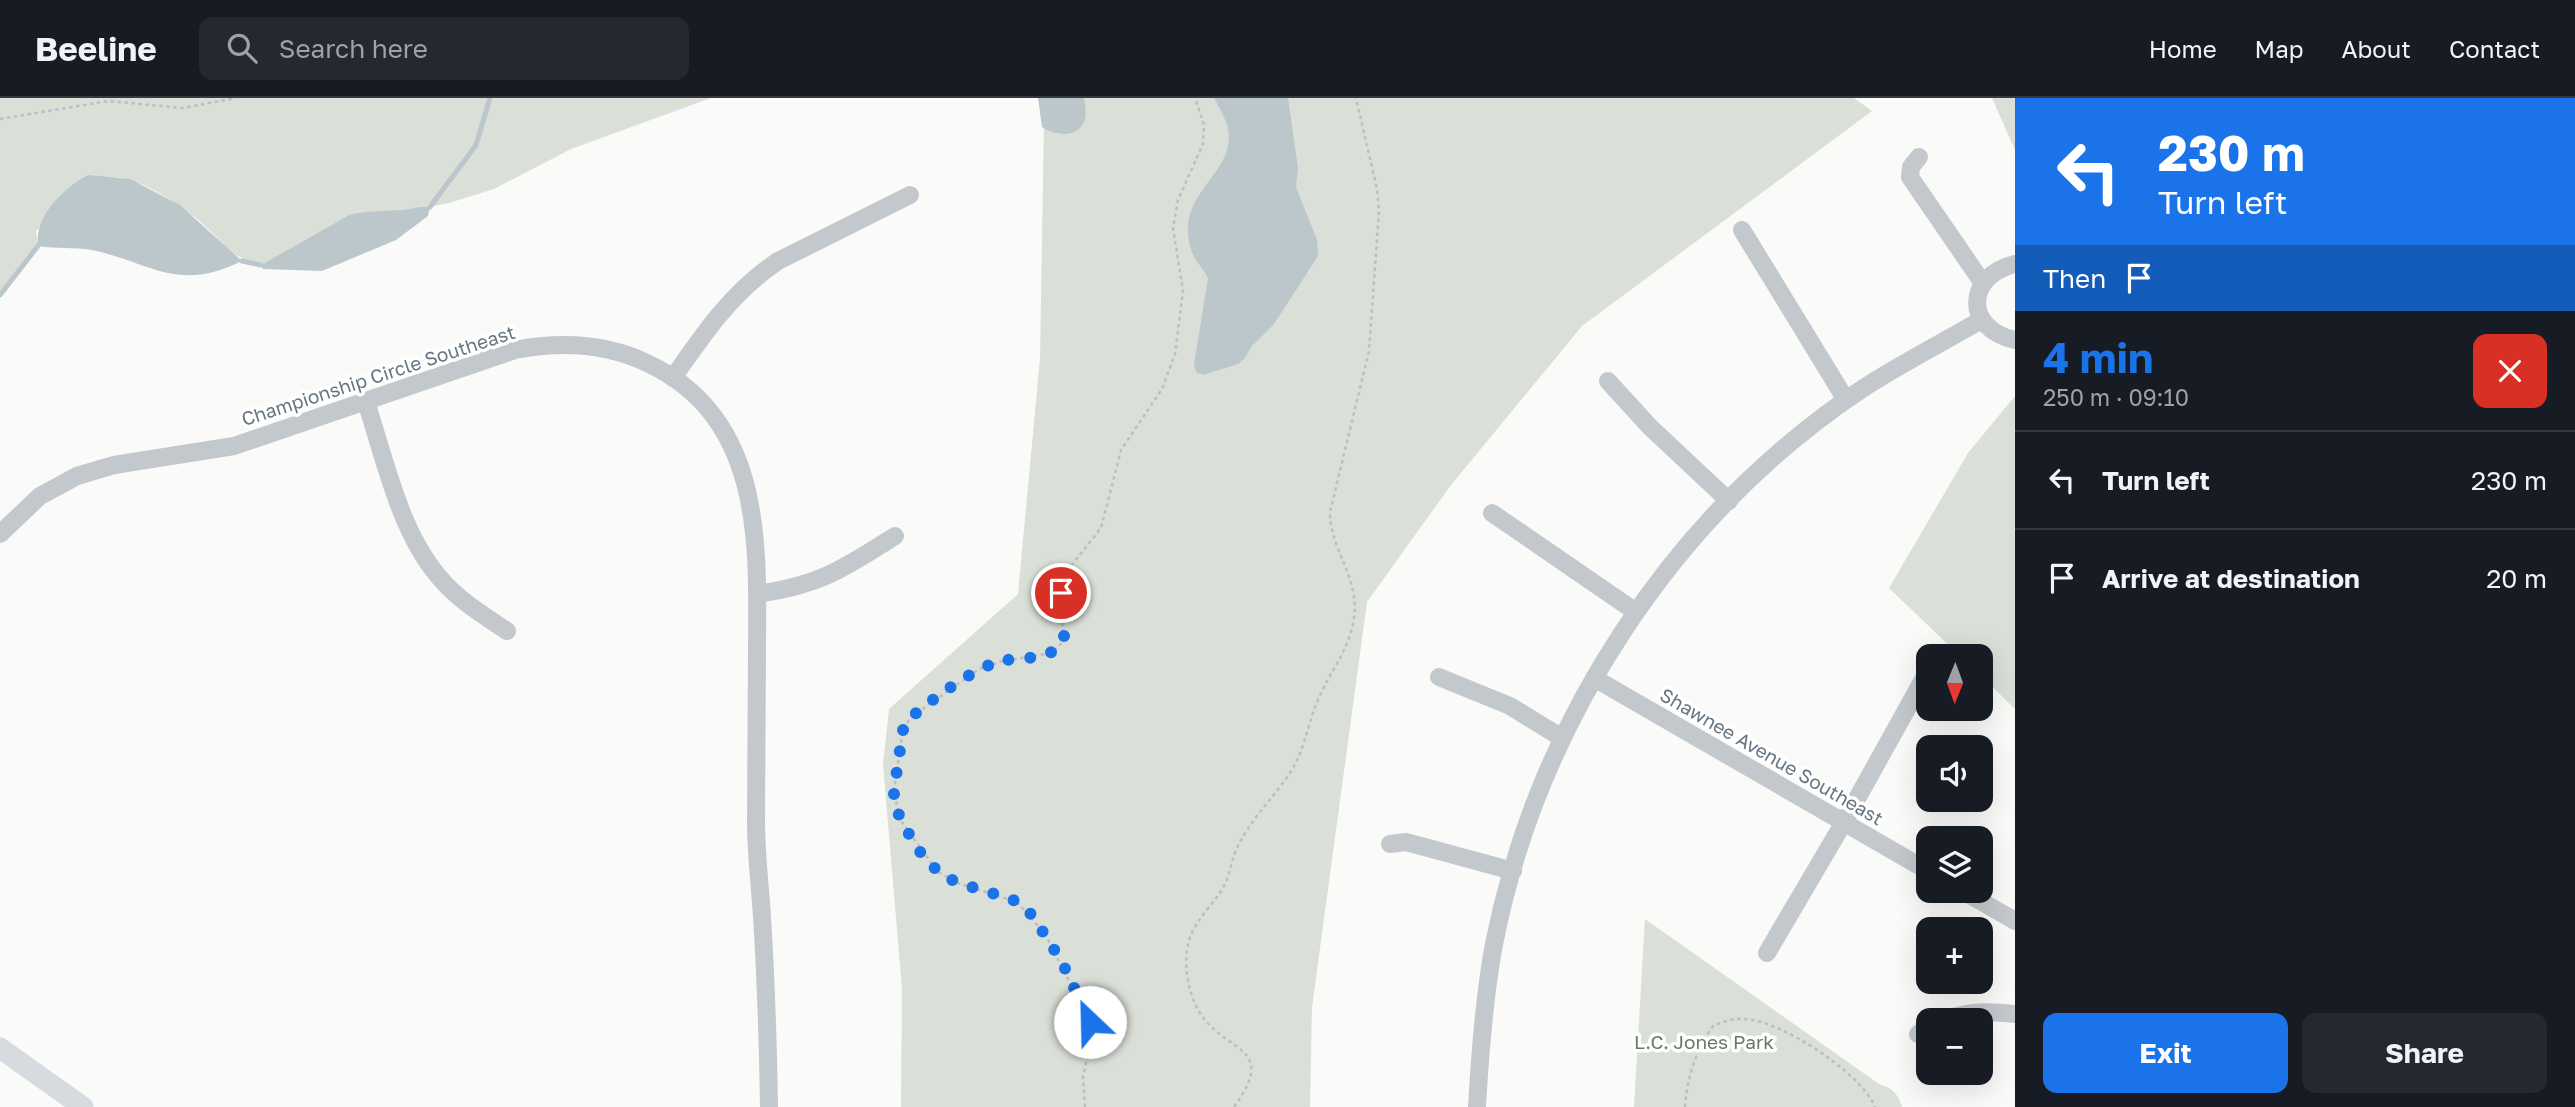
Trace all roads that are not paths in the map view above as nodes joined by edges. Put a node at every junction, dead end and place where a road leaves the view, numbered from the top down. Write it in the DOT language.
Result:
graph roads {
  1 [pos="1919,157"];
  2 [pos="910,195"];
  3 [pos="1742,230"];
  4 [pos="2015,264"];
  5 [pos="1982,282"];
  6 [pos="1981,320"];
  7 [pos="2015,340"];
  8 [pos="673,378"];
  9 [pos="1608,381"];
  10 [pos="1846,400"];
  11 [pos="366,402"];
  12 [pos="1729,501"];
  13 [pos="1492,513"];
  14 [pos="0,534"];
  15 [pos="895,536"];
  16 [pos="757,594"];
  17 [pos="1636,612"];
  18 [pos="507,631"];
  19 [pos="1439,677"];
  20 [pos="1594,678"];
  21 [pos="1916,693"];
  22 [pos="1562,737"];
  23 [pos="1844,822"];
  24 [pos="1390,844"];
  25 [pos="1916,864"];
  26 [pos="1513,871"];
  27 [pos="1984,903"];
  28 [pos="2015,921"];
  29 [pos="1767,953"];
  30 [pos="1993,1011"];
  31 [pos="2015,1014"];
  32 [pos="0,1048"];
  33 [pos="83,1107"];
  34 [pos="769,1107"];
  35 [pos="1477,1107"];
  1 -- 5 [label="street"];
  2 -- 8 [label="street"];
  3 -- 10 [label="street"];
  4 -- 5 [label="street"];
  5 -- 6 [label="street"];
  6 -- 7 [label="street"];
  6 -- 10 [label="street"];
  8 -- 11 [label="street, Championship Circle Southeast"];
  8 -- 16 [label="street, Championship Circle Southeast"];
  9 -- 12 [label="street"];
  10 -- 12 [label="street"];
  11 -- 14 [label="street, Championship Circle Southeast"];
  11 -- 18 [label="street"];
  12 -- 17 [label="street"];
  13 -- 17 [label="street"];
  15 -- 16 [label="street"];
  16 -- 34 [label="street, Championship Circle Southeast"];
  17 -- 20 [label="street"];
  19 -- 22 [label="street"];
  20 -- 22 [label="street"];
  20 -- 23 [label="street, Shawnee Avenue Southeast"];
  21 -- 23 [label="street"];
  22 -- 26 [label="street"];
  23 -- 25 [label="street, Shawnee Avenue Southeast"];
  23 -- 29 [label="street"];
  24 -- 26 [label="street"];
  26 -- 35 [label="street"];
  27 -- 28 [label="street"];
  30 -- 31 [label="street"];
  32 -- 33 [label="main road"];
}
